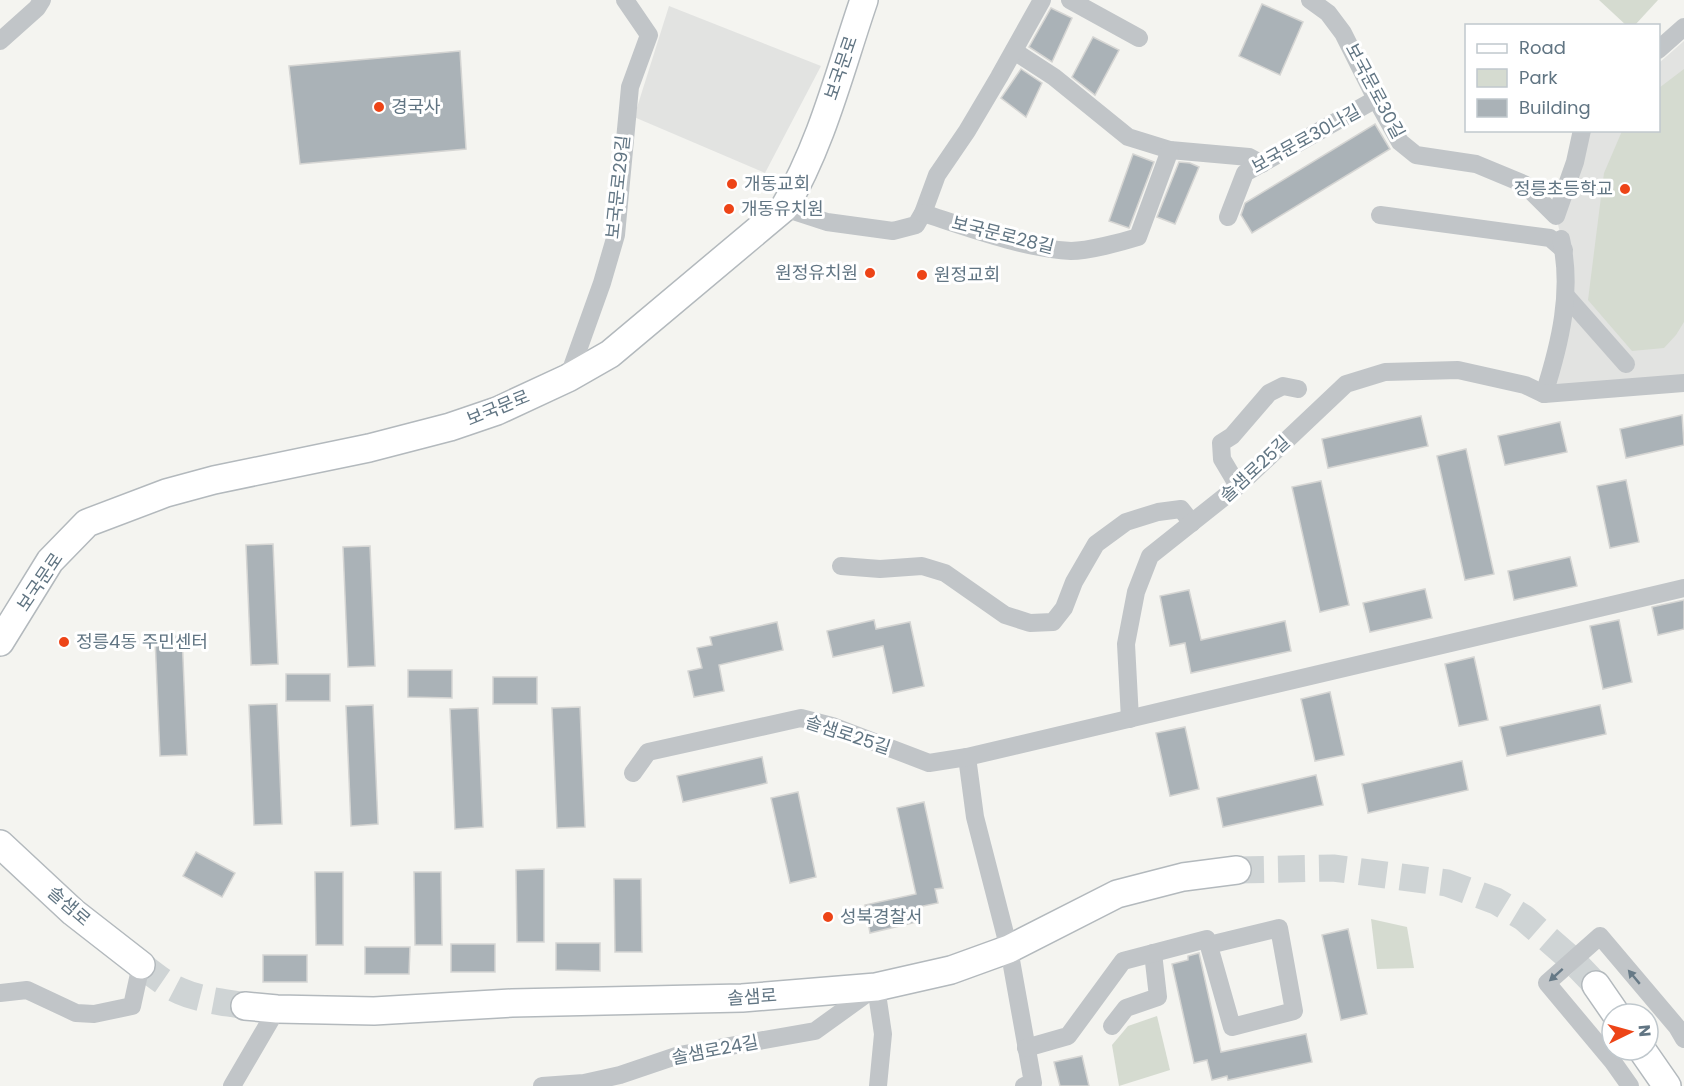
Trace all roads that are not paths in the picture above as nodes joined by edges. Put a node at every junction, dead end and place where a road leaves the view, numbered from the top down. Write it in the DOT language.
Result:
graph roads {
  1 [pos="42,0"];
  2 [pos="626,0"];
  3 [pos="864,0"];
  4 [pos="1042,0"];
  5 [pos="1070,0"];
  6 [pos="1310,0"];
  7 [pos="1684,27"];
  8 [pos="1139,38"];
  9 [pos="0,41"];
  10 [pos="1660,49"];
  11 [pos="1014,51"];
  12 [pos="1376,99"];
  13 [pos="1582,132"];
  14 [pos="1170,150"];
  15 [pos="1262,164"];
  16 [pos="784,208"];
  17 [pos="923,213"];
  18 [pos="1380,215"];
  19 [pos="1556,216"];
  20 [pos="1228,217"];
  21 [pos="1564,250"];
  22 [pos="1566,296"];
  23 [pos="1626,364"];
  24 [pos="568,378"];
  25 [pos="1684,383"];
  26 [pos="1298,389"];
  27 [pos="1544,394"];
  28 [pos="1238,486"];
  29 [pos="1192,523"];
  30 [pos="841,566"];
  31 [pos="1684,588"];
  32 [pos="0,642"];
  33 [pos="1130,718"];
  34 [pos="967,757"];
  35 [pos="633,773"];
  36 [pos="0,844"];
  37 [pos="1237,870"];
  38 [pos="1209,945"];
  39 [pos="1009,949"];
  40 [pos="1153,953"];
  41 [pos="141,965"];
  42 [pos="1596,985"];
  43 [pos="876,987"];
  44 [pos="0,993"];
  45 [pos="1608,1002"];
  46 [pos="245,1006"];
  47 [pos="277,1009"];
  48 [pos="1112,1026"];
  49 [pos="1684,1039"];
  50 [pos="1026,1048"];
  51 [pos="1650,1062"];
  52 [pos="232,1086"];
  53 [pos="542,1086"];
  54 [pos="878,1086"];
  55 [pos="1024,1086"];
  56 [pos="1630,1086"];
  57 [pos="1667,1086"];
  1 -- 9 [label="street"];
  2 -- 24 [label="street, 보국문로29길"];
  3 -- 16 [label="main road, 보국문로"];
  4 -- 11 [label="street"];
  5 -- 8 [label="street"];
  6 -- 12 [label="street, 보국문로30길"];
  7 -- 10 [label="street"];
  11 -- 14 [label="street"];
  11 -- 17 [label="street"];
  12 -- 15 [label="street, 보국문로30나길"];
  12 -- 19 [label="street, 보국문로30길"];
  13 -- 19 [label="street"];
  14 -- 15 [label="street"];
  14 -- 17 [label="street, 보국문로28길"];
  15 -- 20 [label="street, 보국문로30나길"];
  16 -- 17 [label="street"];
  16 -- 24 [label="main road, 보국문로"];
  18 -- 21 [label="street"];
  19 -- 21 [label="street"];
  21 -- 22 [label="street"];
  22 -- 23 [label="street"];
  22 -- 27 [label="street"];
  24 -- 32 [label="main road, 보국문로"];
  25 -- 27 [label="street, 솔샘로25길"];
  26 -- 28 [label="street"];
  27 -- 28 [label="street, 솔샘로25길"];
  28 -- 29 [label="street, 솔샘로25길"];
  29 -- 30 [label="street"];
  29 -- 33 [label="street, 솔샘로25길"];
  31 -- 33 [label="street"];
  33 -- 34 [label="street, 솔샘로25길"];
  34 -- 35 [label="street, 솔샘로25길"];
  34 -- 39 [label="street"];
  36 -- 41 [label="main road, 솔샘로"];
  37 -- 39 [label="main road, 솔샘로"];
  38 -- 38 [label="street"];
  38 -- 40 [label="street"];
  39 -- 43 [label="main road, 솔샘로"];
  39 -- 50 [label="street"];
  40 -- 48 [label="street"];
  40 -- 50 [label="street"];
  41 -- 44 [label="street"];
  42 -- 45 [label="main road"];
  43 -- 47 [label="main road, 솔샘로"];
  43 -- 53 [label="street, 솔샘로24길"];
  43 -- 54 [label="street"];
  46 -- 47 [label="main road, 솔샘로"];
  47 -- 52 [label="street"];
  49 -- 56 [label="street, one-way"];
  50 -- 55 [label="street"];
  51 -- 57 [label="main road"];
}
